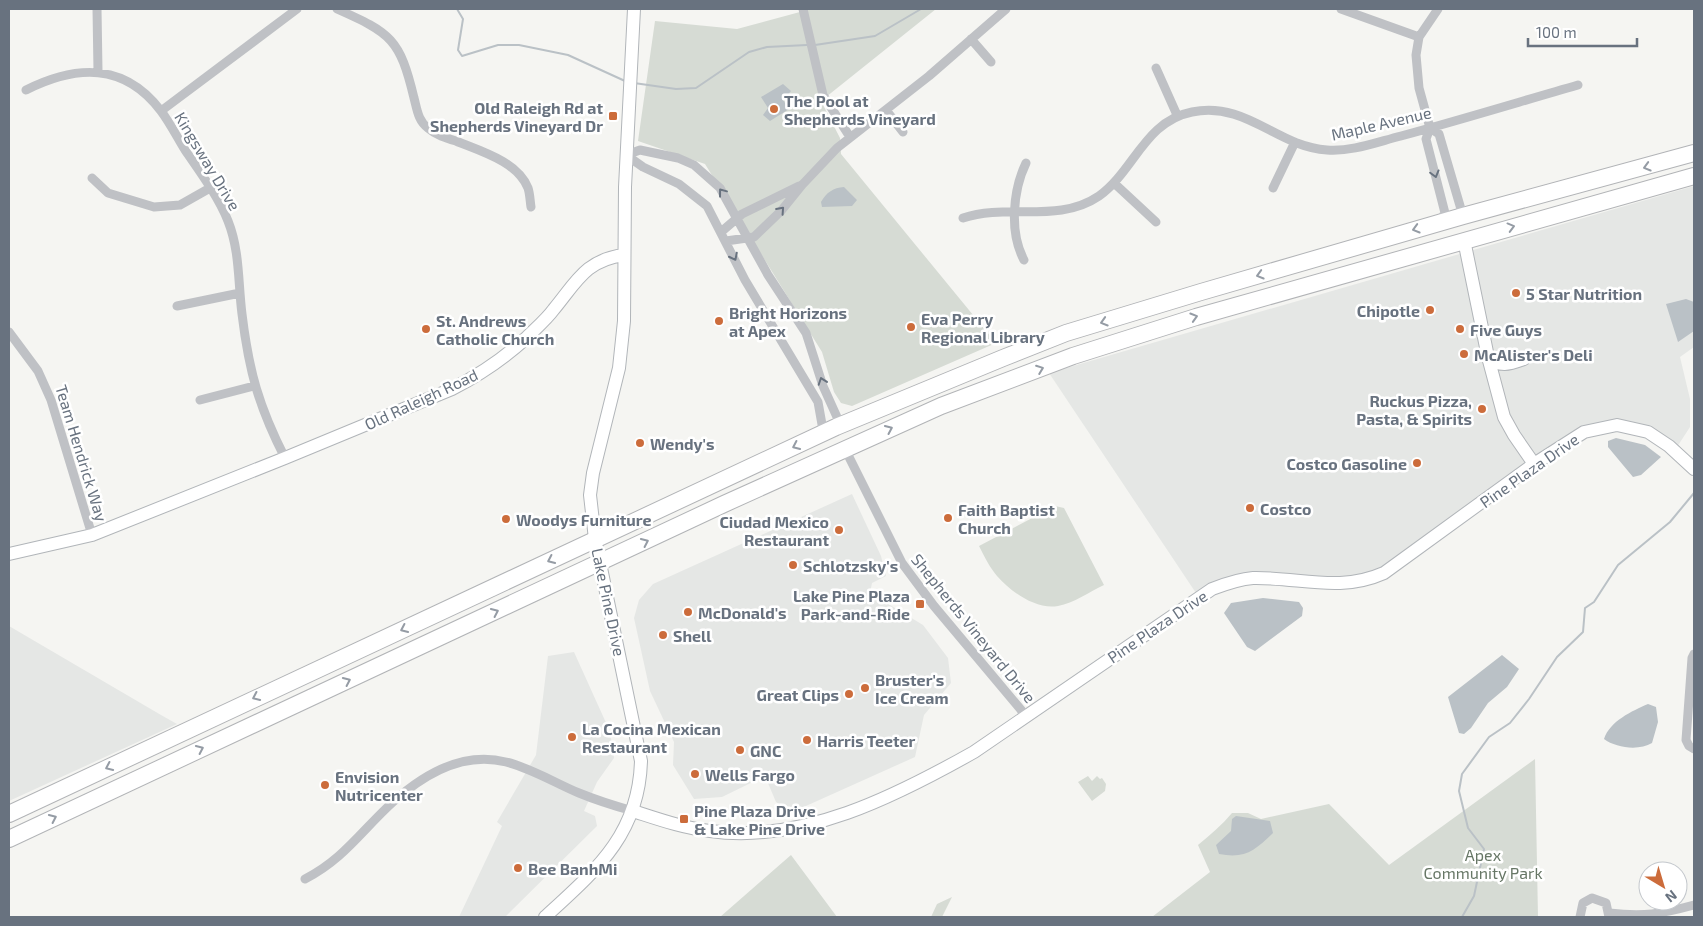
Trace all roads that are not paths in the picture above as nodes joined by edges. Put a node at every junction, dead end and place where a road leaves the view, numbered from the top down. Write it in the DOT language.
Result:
graph roads {
  1 [pos="97,9"];
  2 [pos="297,9"];
  3 [pos="337,9"];
  4 [pos="634,9"];
  5 [pos="802,9"];
  6 [pos="1006,9"];
  7 [pos="1341,9"];
  8 [pos="1438,9"];
  9 [pos="1420,37"];
  10 [pos="971,39"];
  11 [pos="991,62"];
  12 [pos="1156,68"];
  13 [pos="98,71"];
  14 [pos="1578,85"];
  15 [pos="26,90"];
  16 [pos="886,110"];
  17 [pos="161,111"];
  18 [pos="1177,115"];
  19 [pos="1430,128"];
  20 [pos="903,132"];
  21 [pos="850,137"];
  22 [pos="1295,142"];
  23 [pos="1694,153"];
  24 [pos="626,156"];
  25 [pos="1026,163"];
  26 [pos="1694,176"];
  27 [pos="92,178"];
  28 [pos="1114,182"];
  29 [pos="1594,182"];
  30 [pos="802,185"];
  31 [pos="210,188"];
  32 [pos="1273,188"];
  33 [pos="531,207"];
  34 [pos="1016,211"];
  35 [pos="1462,216"];
  36 [pos="737,217"];
  37 [pos="963,218"];
  38 [pos="1156,222"];
  39 [pos="1438,223"];
  40 [pos="721,232"];
  41 [pos="748,238"];
  42 [pos="1464,240"];
  43 [pos="726,241"];
  44 [pos="624,255"];
  45 [pos="1024,260"];
  46 [pos="1327,279"];
  47 [pos="240,294"];
  48 [pos="177,306"];
  49 [pos="9,332"];
  50 [pos="1488,357"];
  51 [pos="1524,358"];
  52 [pos="945,382"];
  53 [pos="254,386"];
  54 [pos="200,400"];
  55 [pos="841,426"];
  56 [pos="817,436"];
  57 [pos="845,449"];
  58 [pos="286,458"];
  59 [pos="1534,464"];
  60 [pos="1694,469"];
  61 [pos="763,487"];
  62 [pos="92,535"];
  63 [pos="595,539"];
  64 [pos="9,554"];
  65 [pos="601,562"];
  66 [pos="1694,654"];
  67 [pos="1027,717"];
  68 [pos="1694,748"];
  69 [pos="633,811"];
  70 [pos="9,814"];
  71 [pos="9,839"];
  72 [pos="306,879"];
  73 [pos="1694,907"];
  74 [pos="1609,915"];
  75 [pos="545,917"];
  76 [pos="1580,917"];
  1 -- 13 [label="street"];
  2 -- 17 [label="street"];
  3 -- 33 [label="street"];
  4 -- 24 [label="street"];
  5 -- 21 [label="street"];
  6 -- 10 [label="street"];
  7 -- 9 [label="street"];
  8 -- 9 [label="street"];
  9 -- 19 [label="street"];
  10 -- 11 [label="street"];
  10 -- 16 [label="street"];
  12 -- 18 [label="street"];
  13 -- 15 [label="street, Kingsway Drive"];
  13 -- 17 [label="street, Kingsway Drive"];
  14 -- 19 [label="street, Maple Avenue"];
  16 -- 20 [label="street"];
  16 -- 21 [label="street"];
  17 -- 31 [label="street, Kingsway Drive"];
  18 -- 22 [label="street, Maple Avenue"];
  18 -- 28 [label="street, Maple Avenue"];
  19 -- 22 [label="street, Maple Avenue"];
  19 -- 35 [label="street"];
  19 -- 39 [label="street, one-way"];
  21 -- 30 [label="street"];
  22 -- 32 [label="street"];
  23 -- 29 [label="highway, one-way"];
  36 -- 24 [label="street, one-way"];
  24 -- 40 [label="street"];
  24 -- 44 [label="street"];
  25 -- 34 [label="street"];
  42 -- 26 [label="highway, one-way"];
  27 -- 31 [label="street"];
  28 -- 34 [label="street, Maple Avenue"];
  28 -- 38 [label="street"];
  29 -- 35 [label="highway"];
  29 -- 42 [label="highway"];
  30 -- 36 [label="street"];
  41 -- 30 [label="street, one-way"];
  31 -- 47 [label="street, Kingsway Drive"];
  34 -- 37 [label="street, Maple Avenue"];
  34 -- 45 [label="street"];
  35 -- 39 [label="highway"];
  35 -- 46 [label="highway"];
  36 -- 40 [label="street"];
  36 -- 41 [label="street"];
  39 -- 52 [label="highway, one-way"];
  40 -- 43 [label="street"];
  41 -- 43 [label="street"];
  55 -- 41 [label="street, one-way"];
  42 -- 46 [label="highway"];
  42 -- 50 [label="street"];
  43 -- 56 [label="street, one-way"];
  44 -- 58 [label="street, Old Raleigh Road"];
  44 -- 63 [label="street, Lake Pine Drive"];
  57 -- 46 [label="highway, one-way"];
  47 -- 48 [label="street"];
  47 -- 53 [label="street, Kingsway Drive"];
  49 -- 62 [label="street, Team Hendrick Way"];
  50 -- 51 [label="street"];
  50 -- 59 [label="street"];
  52 -- 55 [label="highway"];
  52 -- 57 [label="highway"];
  53 -- 54 [label="street"];
  53 -- 58 [label="street, Kingsway Drive"];
  55 -- 56 [label="highway"];
  55 -- 61 [label="highway"];
  56 -- 63 [label="highway, one-way"];
  57 -- 61 [label="highway"];
  57 -- 67 [label="street, Shepherds Vineyard Drive"];
  58 -- 62 [label="street, Old Raleigh Road"];
  59 -- 60 [label="street, Pine Plaza Drive"];
  59 -- 67 [label="street, Pine Plaza Drive"];
  65 -- 61 [label="highway, one-way"];
  62 -- 64 [label="street, Old Raleigh Road"];
  63 -- 65 [label="street, Lake Pine Drive"];
  63 -- 70 [label="highway, one-way"];
  65 -- 69 [label="street, Lake Pine Drive"];
  71 -- 65 [label="highway, one-way"];
  66 -- 68 [label="street"];
  67 -- 69 [label="street, Pine Plaza Drive"];
  69 -- 72 [label="street"];
  69 -- 75 [label="street, Lake Pine Drive"];
  73 -- 74 [label="street"];
  74 -- 76 [label="street"];
}
